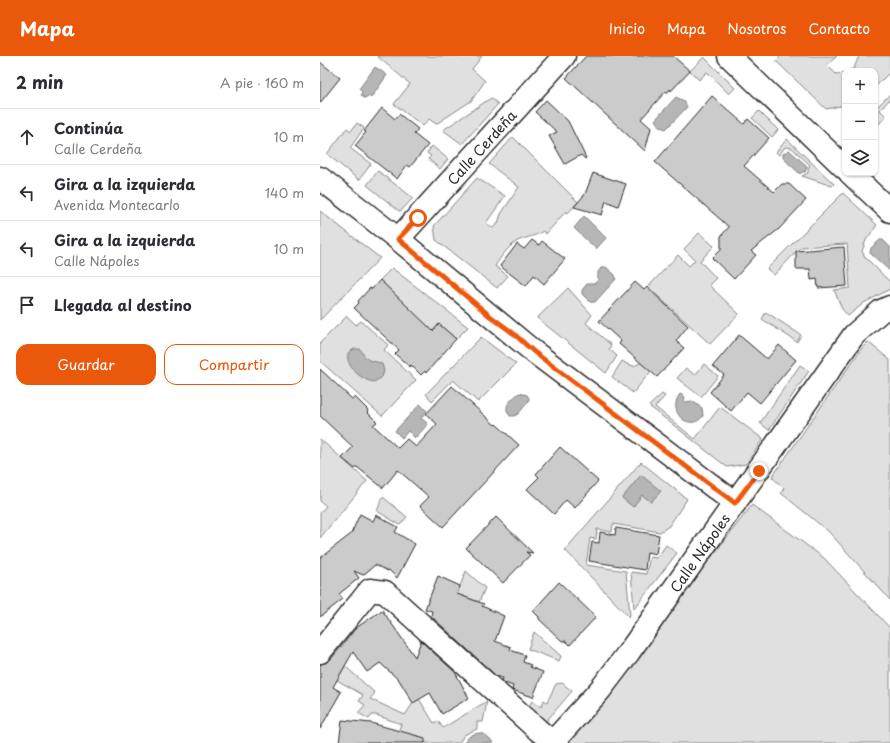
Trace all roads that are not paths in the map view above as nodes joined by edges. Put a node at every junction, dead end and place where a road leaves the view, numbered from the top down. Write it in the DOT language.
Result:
graph roads {
  1 [pos="564,56"];
  2 [pos="729,56"];
  3 [pos="842,165"];
  4 [pos="853,176"];
  5 [pos="320,178"];
  6 [pos="890,211"];
  7 [pos="398,239"];
  8 [pos="890,307"];
  9 [pos="735,503"];
  10 [pos="320,652"];
  11 [pos="553,742"];
  1 -- 7 [label="street, Calle Cerdeña"];
  2 -- 3 [label="street"];
  4 -- 6 [label="street"];
  5 -- 7 [label="street"];
  7 -- 9 [label="street"];
  8 -- 9 [label="street, Calle Nápoles"];
  9 -- 11 [label="street, Calle Nápoles"];
  10 -- 11 [label="street"];
}
